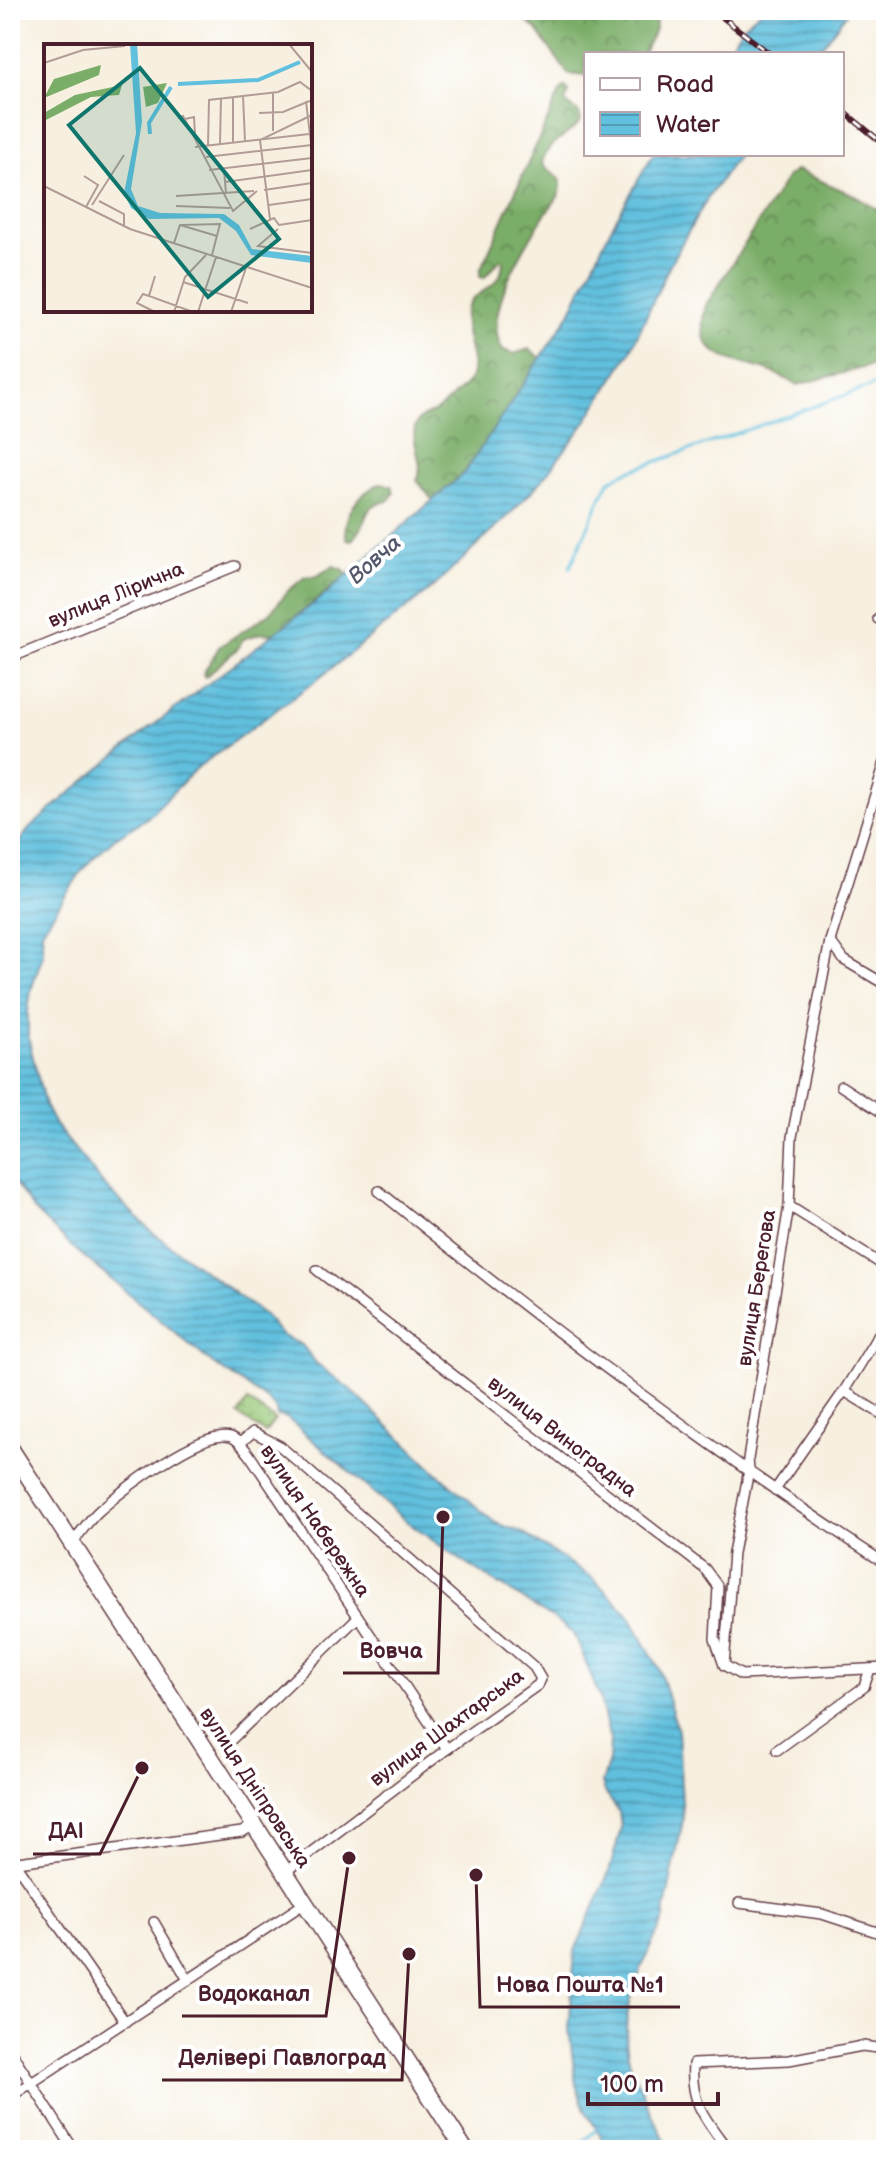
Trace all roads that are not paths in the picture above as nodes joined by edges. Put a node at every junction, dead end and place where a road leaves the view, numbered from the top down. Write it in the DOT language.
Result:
graph roads {
  1 [pos="235,566"];
  2 [pos="10,658"];
  3 [pos="886,759"];
  4 [pos="830,941"];
  5 [pos="886,985"];
  6 [pos="841,1086"];
  7 [pos="886,1115"];
  8 [pos="379,1191"];
  9 [pos="789,1206"];
  10 [pos="886,1267"];
  11 [pos="317,1270"];
  12 [pos="886,1322"];
  13 [pos="844,1391"];
  14 [pos="886,1417"];
  15 [pos="235,1440"];
  16 [pos="10,1448"];
  17 [pos="749,1470"];
  18 [pos="775,1490"];
  19 [pos="73,1542"];
  20 [pos="886,1564"];
  21 [pos="358,1617"];
  22 [pos="724,1665"];
  23 [pos="886,1668"];
  24 [pos="870,1669"];
  25 [pos="231,1740"];
  26 [pos="447,1749"];
  27 [pos="777,1750"];
  28 [pos="254,1825"];
  29 [pos="12,1863"];
  30 [pos="285,1872"];
  31 [pos="305,1903"];
  32 [pos="739,1903"];
  33 [pos="154,1922"];
  34 [pos="886,1935"];
  35 [pos="188,1980"];
  36 [pos="125,2022"];
  37 [pos="886,2049"];
  38 [pos="10,2050"];
  39 [pos="31,2083"];
  40 [pos="10,2097"];
  41 [pos="74,2150"];
  42 [pos="465,2150"];
  43 [pos="728,2150"];
  1 -- 2 [label="street, вулиця Лірична"];
  3 -- 4 [label="street, вулиця Берегова"];
  4 -- 5 [label="street"];
  4 -- 9 [label="street, вулиця Берегова"];
  6 -- 7 [label="street"];
  8 -- 17 [label="street"];
  9 -- 10 [label="street"];
  9 -- 17 [label="street, вулиця Берегова"];
  11 -- 22 [label="street, вулиця Виноградна"];
  12 -- 13 [label="street"];
  13 -- 14 [label="street"];
  13 -- 18 [label="street"];
  15 -- 19 [label="street"];
  15 -- 21 [label="street, вулиця Набережна"];
  15 -- 26 [label="street, вулиця Шахтарська"];
  16 -- 19 [label="highway, вулиця Дніпровська"];
  17 -- 18 [label="street"];
  17 -- 22 [label="street, вулиця Берегова"];
  18 -- 20 [label="street"];
  19 -- 28 [label="highway, вулиця Дніпровська"];
  21 -- 25 [label="street"];
  21 -- 26 [label="street, вулиця Набережна"];
  22 -- 24 [label="street"];
  23 -- 24 [label="street"];
  24 -- 27 [label="street"];
  26 -- 30 [label="street, вулиця Шахтарська"];
  28 -- 29 [label="street"];
  28 -- 30 [label="highway, вулиця Дніпровська"];
  29 -- 36 [label="street"];
  30 -- 31 [label="highway, вулиця Дніпровська"];
  31 -- 35 [label="street"];
  31 -- 42 [label="highway, вулиця Дніпровська"];
  32 -- 34 [label="street"];
  33 -- 35 [label="street"];
  35 -- 36 [label="street"];
  36 -- 39 [label="street"];
  37 -- 43 [label="street"];
  38 -- 39 [label="street"];
  39 -- 40 [label="street"];
  39 -- 41 [label="street"];
}
